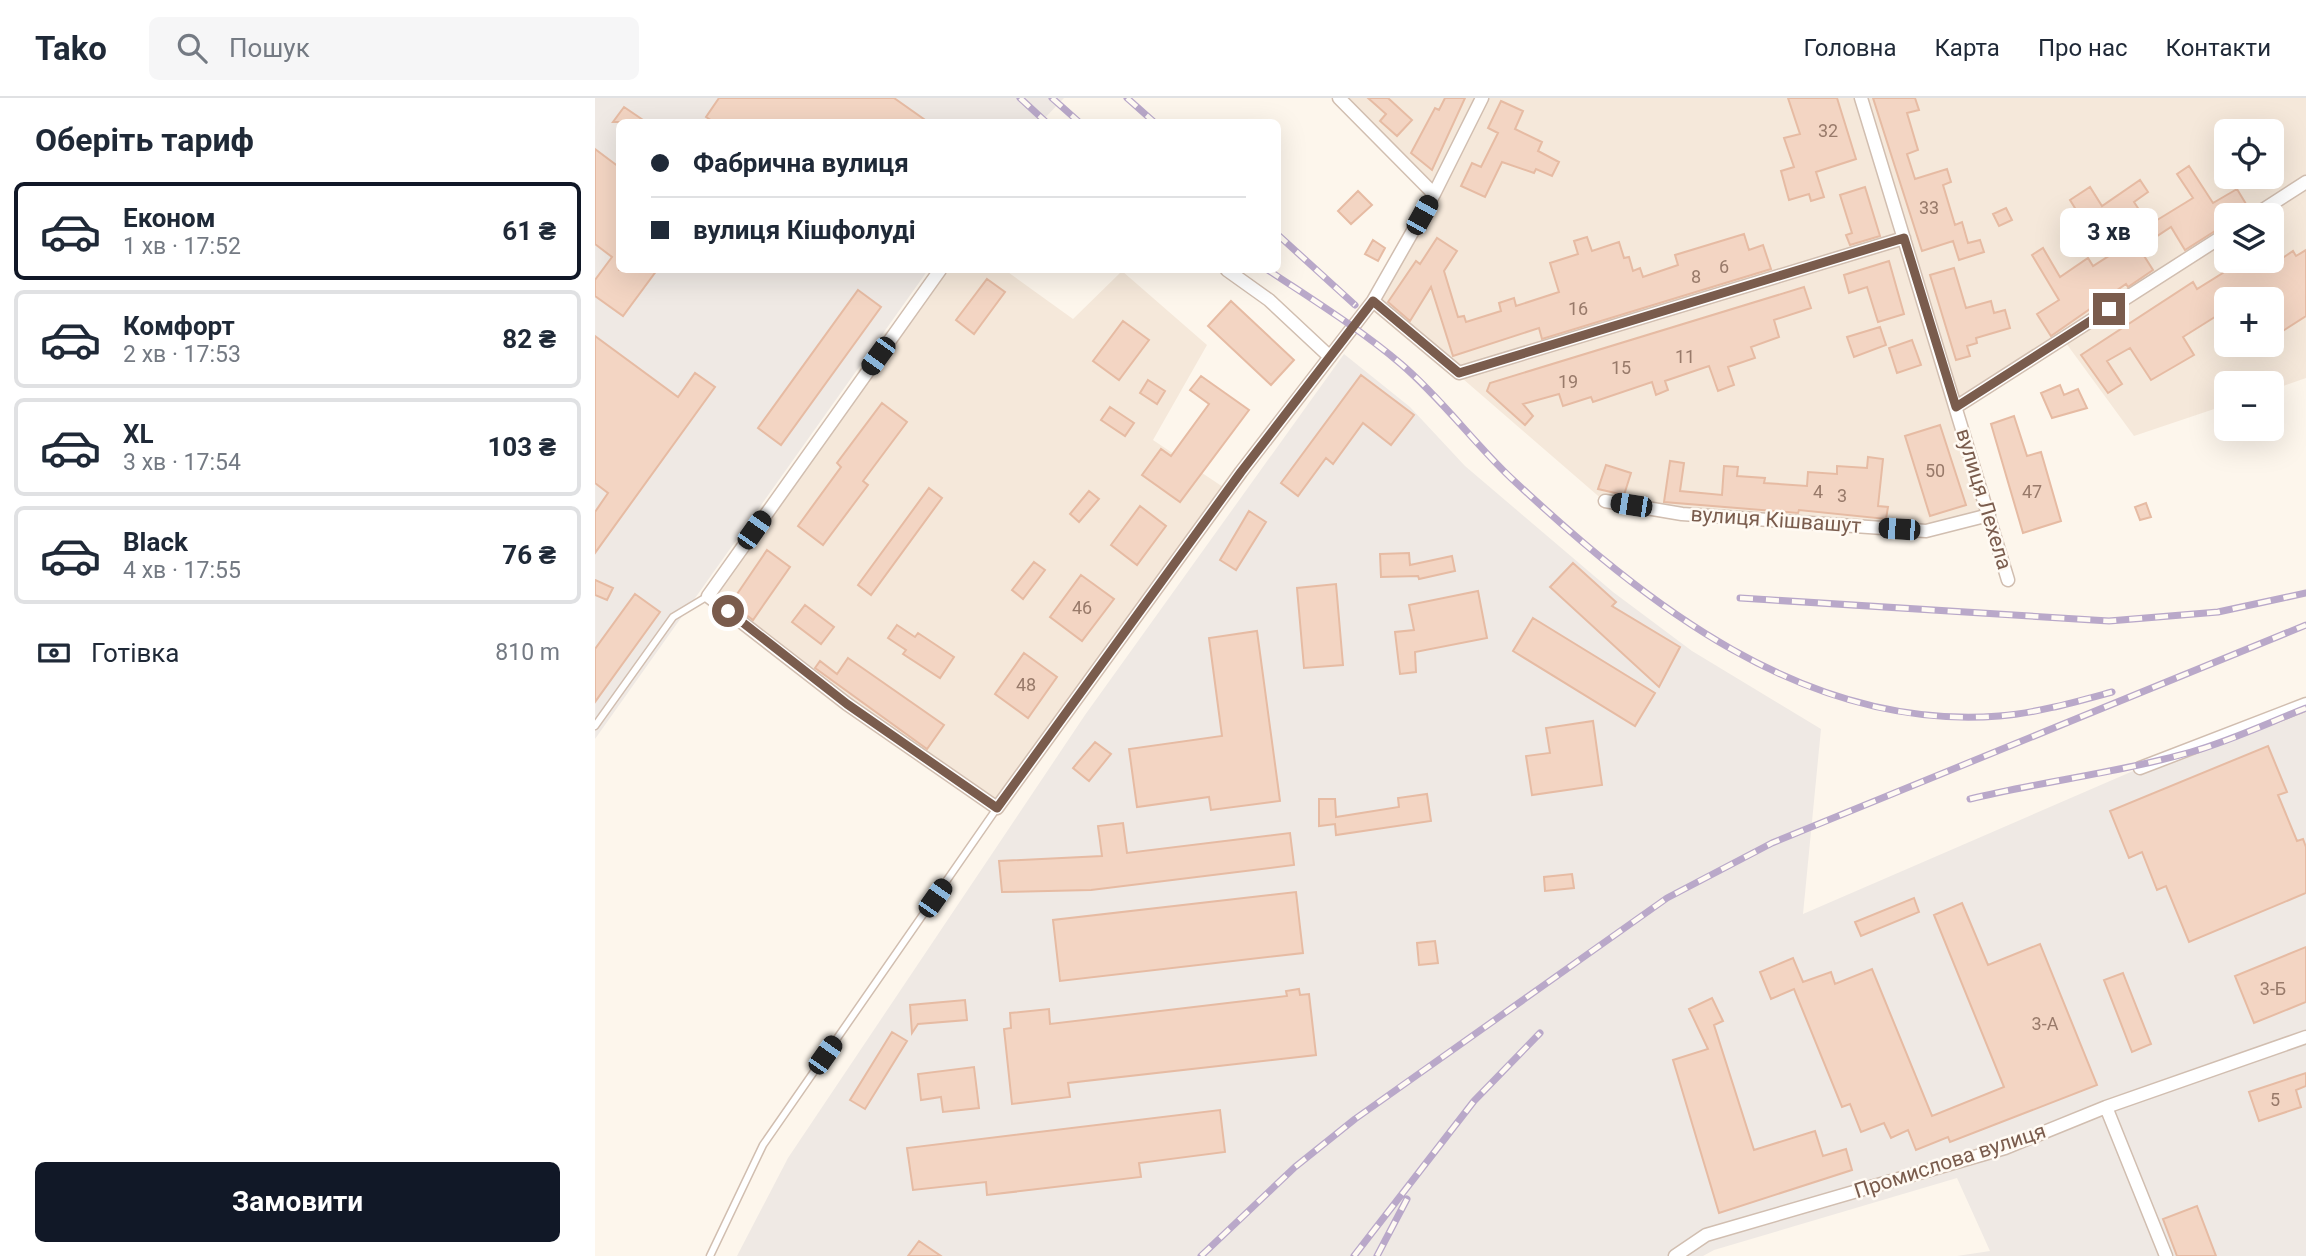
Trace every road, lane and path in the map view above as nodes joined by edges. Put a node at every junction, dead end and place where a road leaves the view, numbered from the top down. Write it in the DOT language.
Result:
graph roads {
  1 [pos="1339,98"];
  2 [pos="1482,98"];
  3 [pos="1861,98"];
  4 [pos="2306,182"];
  5 [pos="1434,194"];
  6 [pos="2274,203"];
  7 [pos="1904,238"];
  8 [pos="2214,242"];
  9 [pos="938,273"];
  10 [pos="1231,273"];
  11 [pos="1373,301"];
  12 [pos="1330,357"];
  13 [pos="1956,407"];
  14 [pos="1605,501"];
  15 [pos="1989,515"];
  16 [pos="2008,580"];
  17 [pos="708,596"];
  18 [pos="2306,704"];
  19 [pos="595,726"];
  20 [pos="2140,768"];
  21 [pos="997,808"];
  22 [pos="2306,1037"];
  23 [pos="2106,1107"];
  24 [pos="710,1256"];
  25 [pos="1675,1256"];
  26 [pos="2166,1256"];
  1 -- 5 [label="street"];
  2 -- 5 [label="street"];
  3 -- 7 [label="street, вулиця Лехела"];
  4 -- 6 [label="street"];
  5 -- 11 [label="street"];
  7 -- 11 [label="street"];
  7 -- 13 [label="street, вулиця Лехела"];
  8 -- 13 [label="street"];
  9 -- 17 [label="street"];
  10 -- 12 [label="street"];
  11 -- 12 [label="street"];
  12 -- 21 [label="street"];
  13 -- 15 [label="street, вулиця Лехела"];
  14 -- 15 [label="street, вулиця Кішвашут"];
  15 -- 16 [label="street, вулиця Лехела"];
  17 -- 19 [label="lane"];
  17 -- 21 [label="street"];
  18 -- 20 [label="street"];
  21 -- 24 [label="lane"];
  22 -- 23 [label="street, Промислова вулиця"];
  23 -- 25 [label="street, Промислова вулиця"];
  23 -- 26 [label="street"];
}
